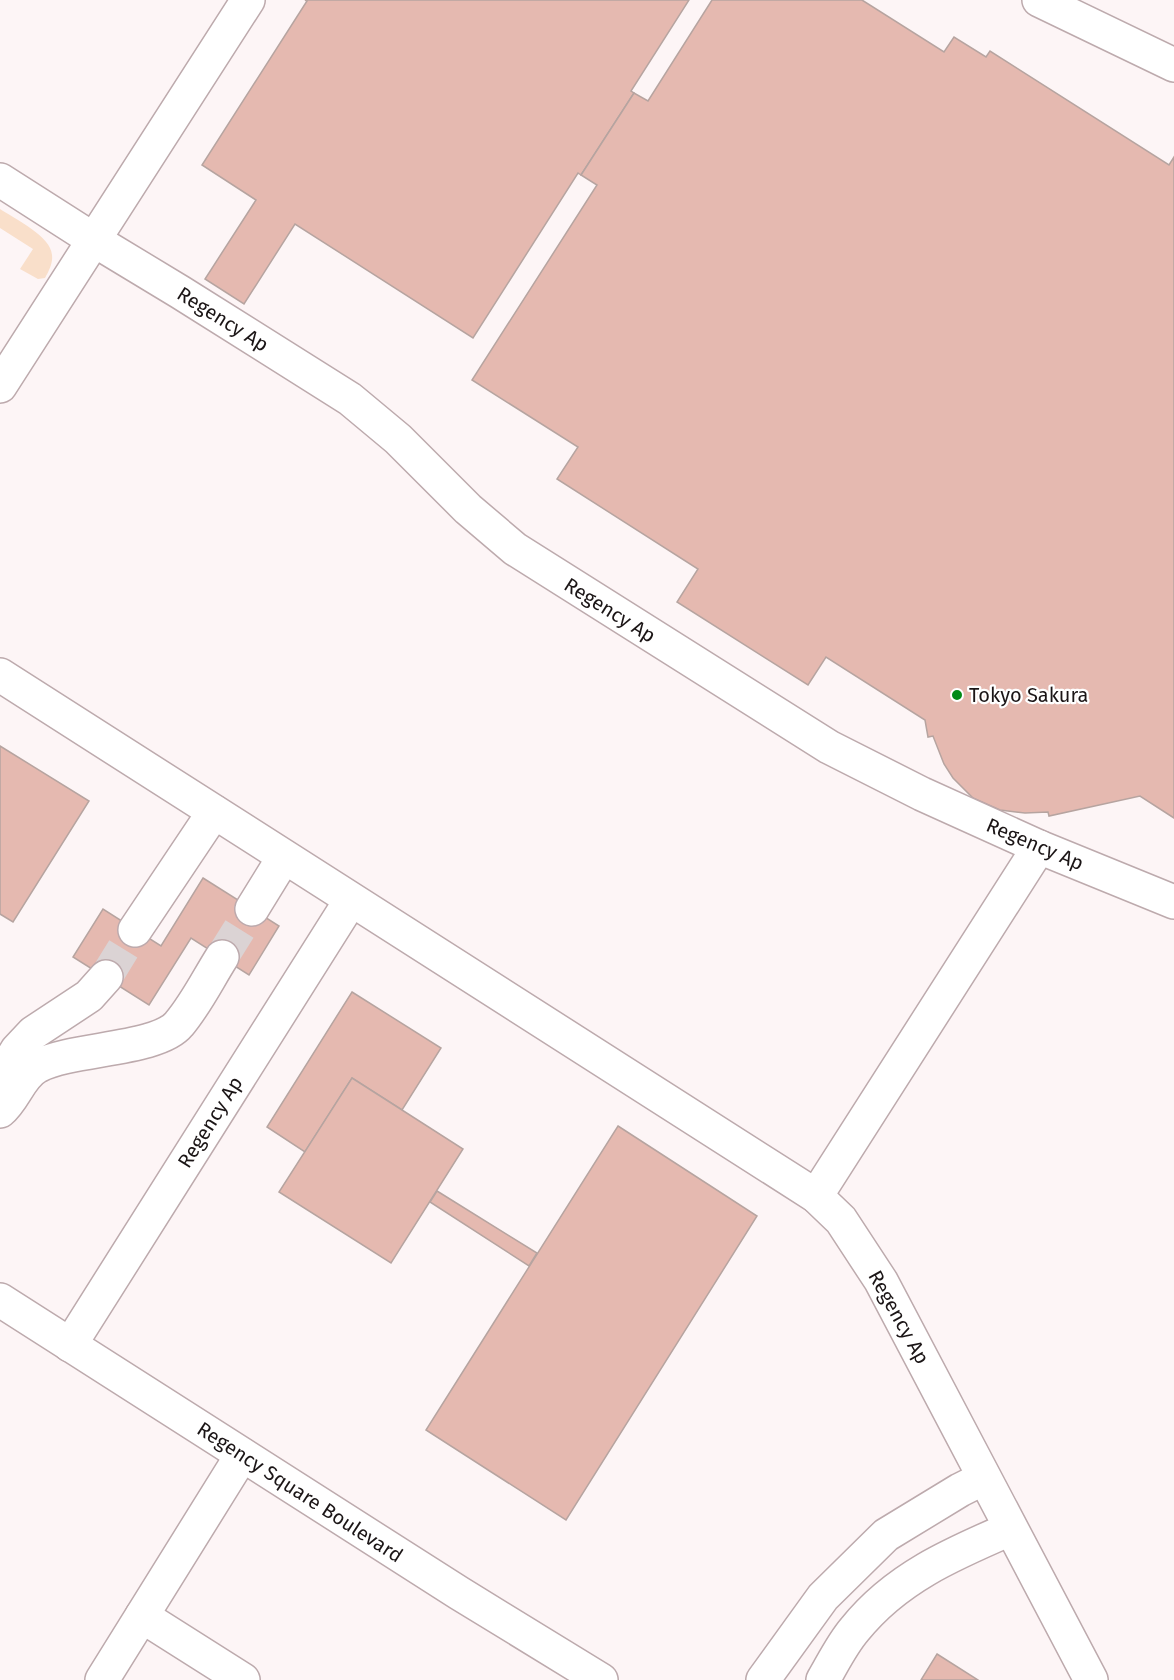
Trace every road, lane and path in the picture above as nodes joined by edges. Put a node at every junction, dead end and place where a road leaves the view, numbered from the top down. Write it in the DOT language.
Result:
graph roads {
  1 [pos="248,0"];
  2 [pos="1039,0"];
  3 [pos="1174,64"];
  4 [pos="0,180"];
  5 [pos="94,240"];
  6 [pos="0,386"];
  7 [pos="0,675"];
  8 [pos="214,812"];
  9 [pos="1040,847"];
  10 [pos="284,857"];
  11 [pos="351,900"];
  12 [pos="1174,902"];
  13 [pos="252,909"];
  14 [pos="135,930"];
  15 [pos="222,957"];
  16 [pos="106,977"];
  17 [pos="0,1079"];
  18 [pos="0,1112"];
  19 [pos="816,1196"];
  20 [pos="0,1300"];
  21 [pos="70,1345"];
  22 [pos="242,1455"];
  23 [pos="984,1478"];
  24 [pos="1010,1529"];
  25 [pos="142,1616"];
  26 [pos="102,1680"];
  27 [pos="243,1680"];
  28 [pos="601,1680"];
  29 [pos="764,1680"];
  30 [pos="823,1680"];
  31 [pos="1091,1680"];
  1 -- 5 [label="street"];
  2 -- 3 [label="street"];
  4 -- 5 [label="street, Regency Ap"];
  5 -- 6 [label="street"];
  5 -- 9 [label="street, Regency Ap"];
  7 -- 8 [label="street, Regency Ap"];
  8 -- 10 [label="street, Regency Ap"];
  8 -- 14 [label="street"];
  9 -- 12 [label="street, Regency Ap"];
  9 -- 19 [label="street"];
  10 -- 11 [label="street, Regency Ap"];
  10 -- 13 [label="street"];
  11 -- 19 [label="street, Regency Ap"];
  11 -- 21 [label="street, Regency Ap"];
  15 -- 18 [label="street"];
  16 -- 17 [label="street"];
  19 -- 23 [label="street, Regency Ap"];
  20 -- 21 [label="street, Regency Square Boulevard"];
  21 -- 22 [label="street, Regency Square Boulevard"];
  22 -- 25 [label="street"];
  22 -- 28 [label="street, Regency Square Boulevard"];
  23 -- 24 [label="street, Regency Ap"];
  23 -- 29 [label="street"];
  24 -- 30 [label="street"];
  24 -- 31 [label="street, Regency Ap"];
  25 -- 26 [label="street"];
  25 -- 27 [label="street"];
}
